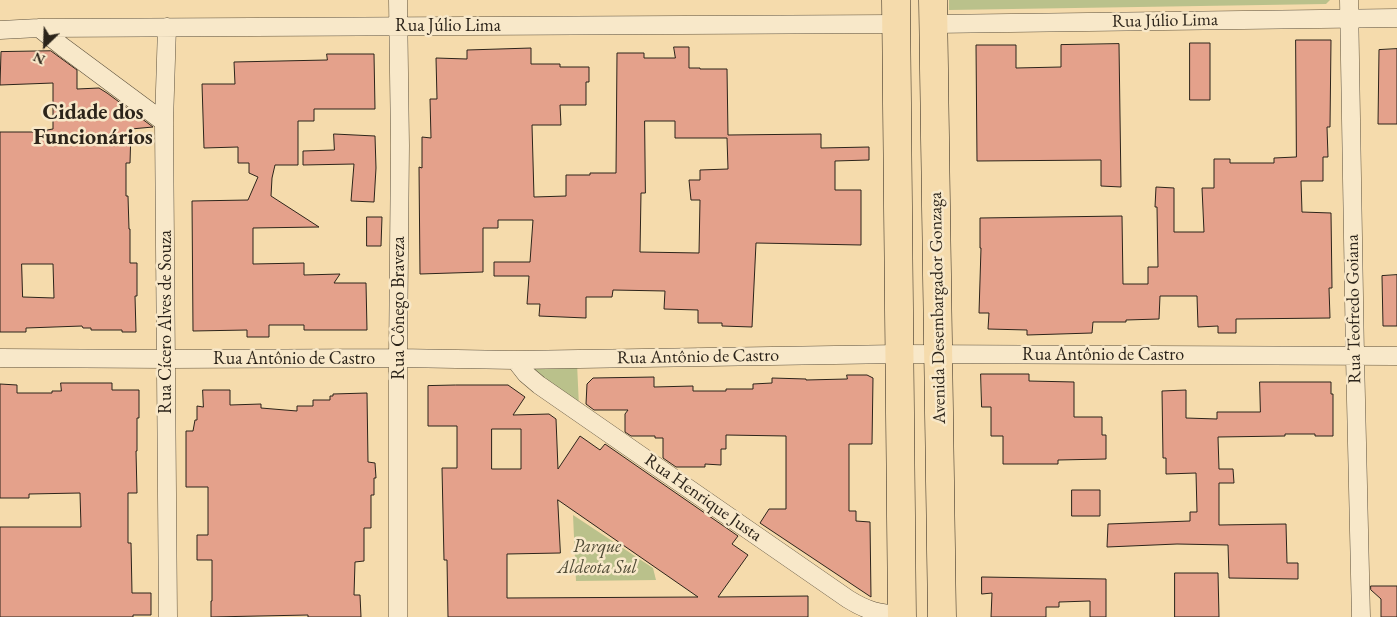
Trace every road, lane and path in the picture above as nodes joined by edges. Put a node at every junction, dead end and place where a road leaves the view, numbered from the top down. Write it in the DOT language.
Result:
graph roads {
  1 [pos="398,0"];
  2 [pos="1349,0"];
  3 [pos="896,12"];
  4 [pos="933,12"];
  5 [pos="1397,18"];
  6 [pos="1349,19"];
  7 [pos="398,26"];
  8 [pos="167,27"];
  9 [pos="39,28"];
  10 [pos="0,30"];
  11 [pos="164,122"];
  12 [pos="899,354"];
  13 [pos="939,354"];
  14 [pos="1354,356"];
  15 [pos="1397,356"];
  16 [pos="0,358"];
  17 [pos="398,358"];
  18 [pos="167,359"];
  19 [pos="515,360"];
  20 [pos="902,616"];
  21 [pos="168,617"];
  22 [pos="398,617"];
  23 [pos="942,617"];
  24 [pos="1361,617"];
  1 -- 7 [label="street, Rua Cônego Braveza"];
  2 -- 6 [label="street, Rua Teofredo Goiana"];
  3 -- 7 [label="street, Rua Júlio Lima"];
  3 -- 12 [label="main road"];
  4 -- 6 [label="street, Rua Júlio Lima"];
  4 -- 13 [label="main road, Avenida Desembargador Gonzaga"];
  5 -- 6 [label="street, Rua Júlio Lima"];
  6 -- 14 [label="street, Rua Teofredo Goiana"];
  7 -- 8 [label="street, Rua Júlio Lima"];
  7 -- 17 [label="street, Rua Cônego Braveza"];
  8 -- 9 [label="street, Rua Júlio Lima"];
  8 -- 11 [label="street, Rua Cícero Alves de Souza"];
  9 -- 10 [label="street, Rua Júlio Lima"];
  9 -- 11 [label="street"];
  11 -- 18 [label="street, Rua Cícero Alves de Souza"];
  12 -- 13 [label="street, Rua Antônio de Castro"];
  12 -- 19 [label="street, Rua Antônio de Castro"];
  12 -- 20 [label="main road"];
  13 -- 14 [label="street, Rua Antônio de Castro"];
  13 -- 23 [label="main road, Avenida Desembargador Gonzaga"];
  14 -- 15 [label="street, Rua Antônio de Castro"];
  14 -- 24 [label="street, Rua Teofredo Goiana"];
  16 -- 18 [label="street, Rua Antônio de Castro"];
  17 -- 18 [label="street, Rua Antônio de Castro"];
  17 -- 19 [label="street, Rua Antônio de Castro"];
  17 -- 22 [label="street, Rua Cônego Braveza"];
  18 -- 21 [label="street, Rua Cícero Alves de Souza"];
  19 -- 20 [label="street, Rua Henrique Justa"];
}
